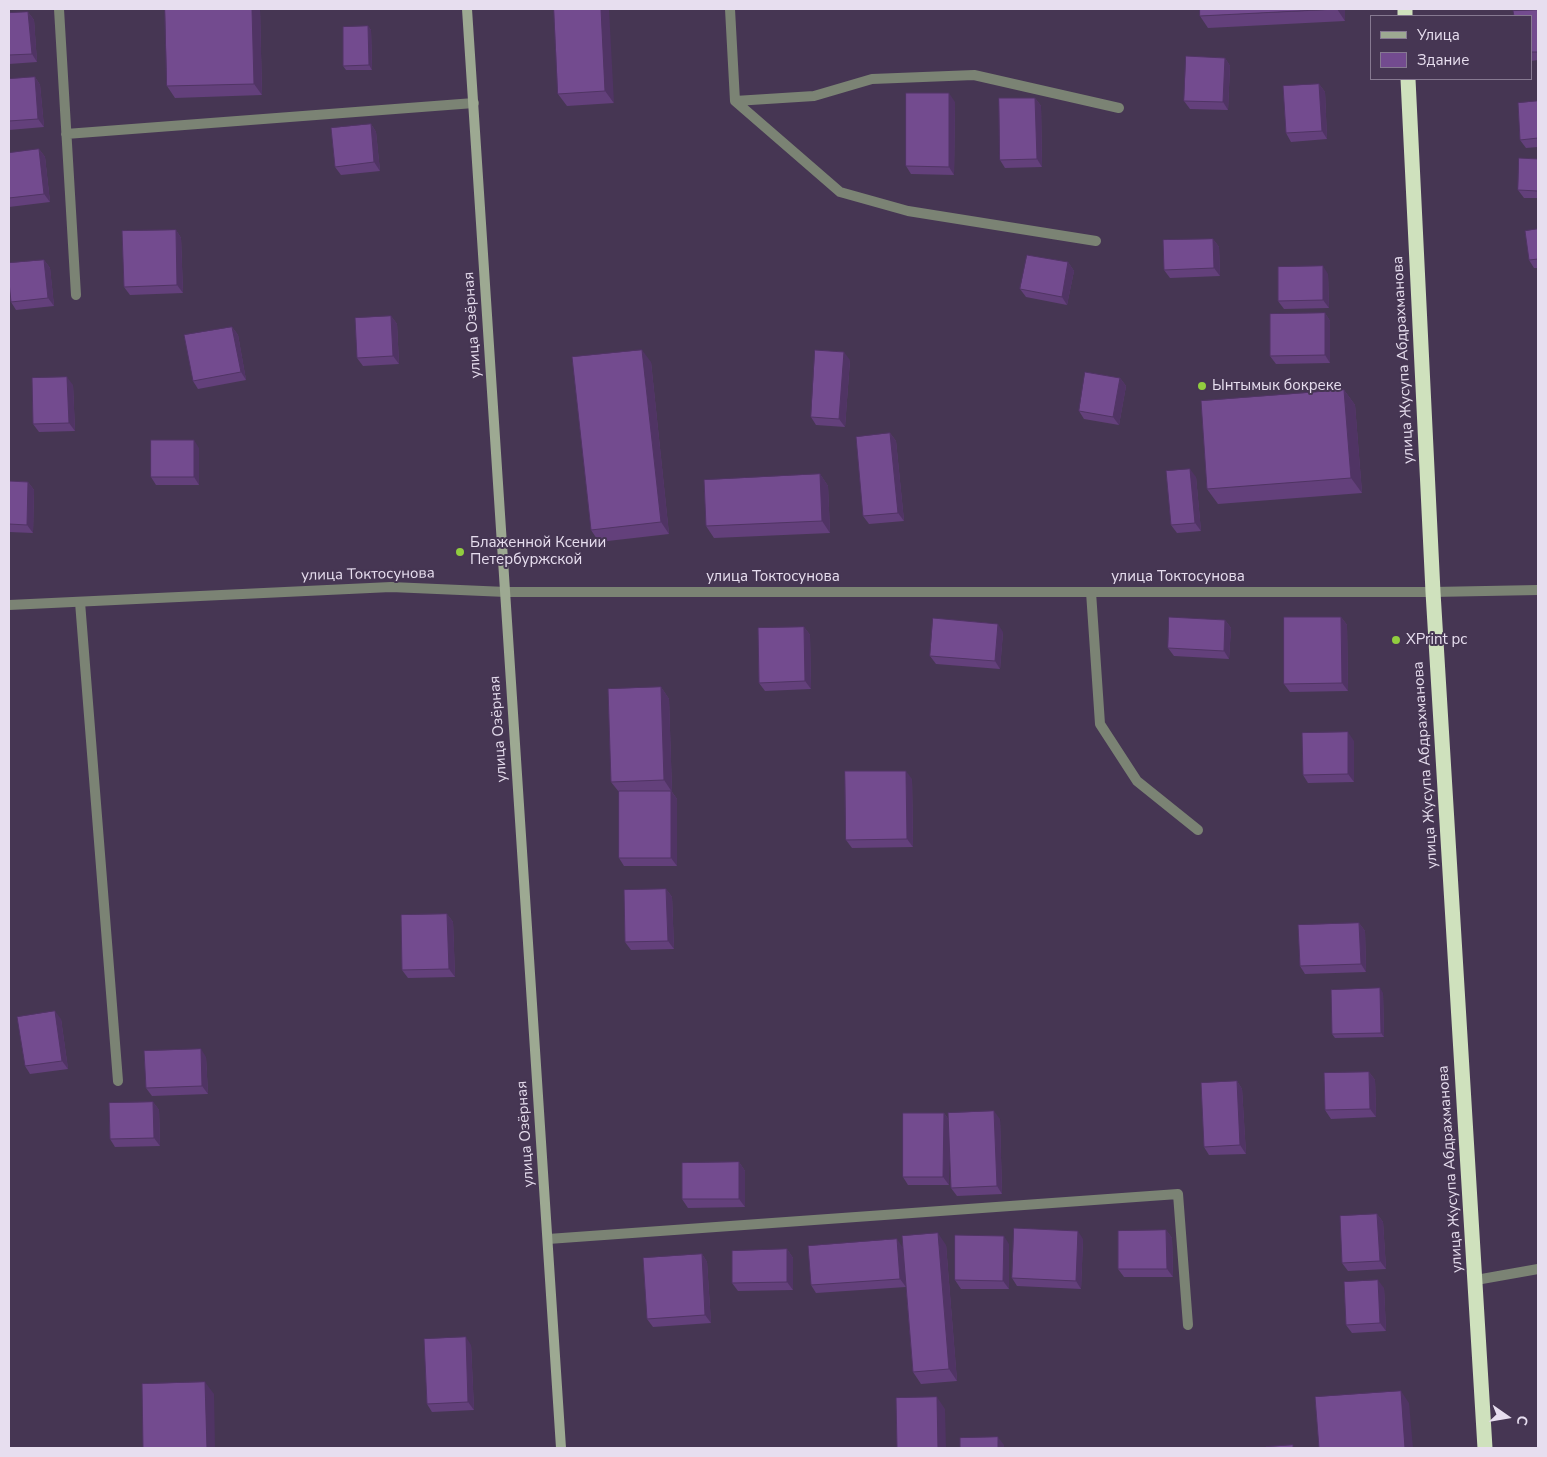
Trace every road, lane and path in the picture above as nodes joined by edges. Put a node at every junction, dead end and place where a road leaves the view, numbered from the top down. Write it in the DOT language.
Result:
graph roads {
  1 [pos="59,9"];
  2 [pos="467,9"];
  3 [pos="730,9"];
  4 [pos="1408,80"];
  5 [pos="735,101"];
  6 [pos="474,104"];
  7 [pos="1119,108"];
  8 [pos="66,134"];
  9 [pos="1096,240"];
  10 [pos="76,296"];
  11 [pos="1538,590"];
  12 [pos="506,592"];
  13 [pos="1090,592"];
  14 [pos="1433,592"];
  15 [pos="80,602"];
  16 [pos="9,605"];
  17 [pos="1198,830"];
  18 [pos="118,1081"];
  19 [pos="548,1239"];
  20 [pos="1538,1269"];
  21 [pos="1476,1280"];
  22 [pos="1188,1325"];
  23 [pos="562,1448"];
  24 [pos="1486,1448"];
  1 -- 8 [label="street"];
  2 -- 6 [label="street, улица Озёрная"];
  3 -- 5 [label="street"];
  4 -- 14 [label="highway, улица Жусупа Абдрахманова"];
  5 -- 7 [label="street"];
  5 -- 9 [label="street"];
  6 -- 8 [label="street"];
  6 -- 12 [label="street, улица Озёрная"];
  8 -- 10 [label="street"];
  11 -- 14 [label="street, улица Токтосунова"];
  12 -- 13 [label="street, улица Токтосунова"];
  12 -- 15 [label="street, улица Токтосунова"];
  12 -- 19 [label="street, улица Озёрная"];
  13 -- 14 [label="street, улица Токтосунова"];
  13 -- 17 [label="street"];
  14 -- 21 [label="highway, улица Жусупа Абдрахманова"];
  15 -- 16 [label="street, улица Токтосунова"];
  15 -- 18 [label="street"];
  19 -- 22 [label="street"];
  19 -- 23 [label="street, улица Озёрная"];
  20 -- 21 [label="street"];
  21 -- 24 [label="highway, улица Жусупа Абдрахманова"];
}
